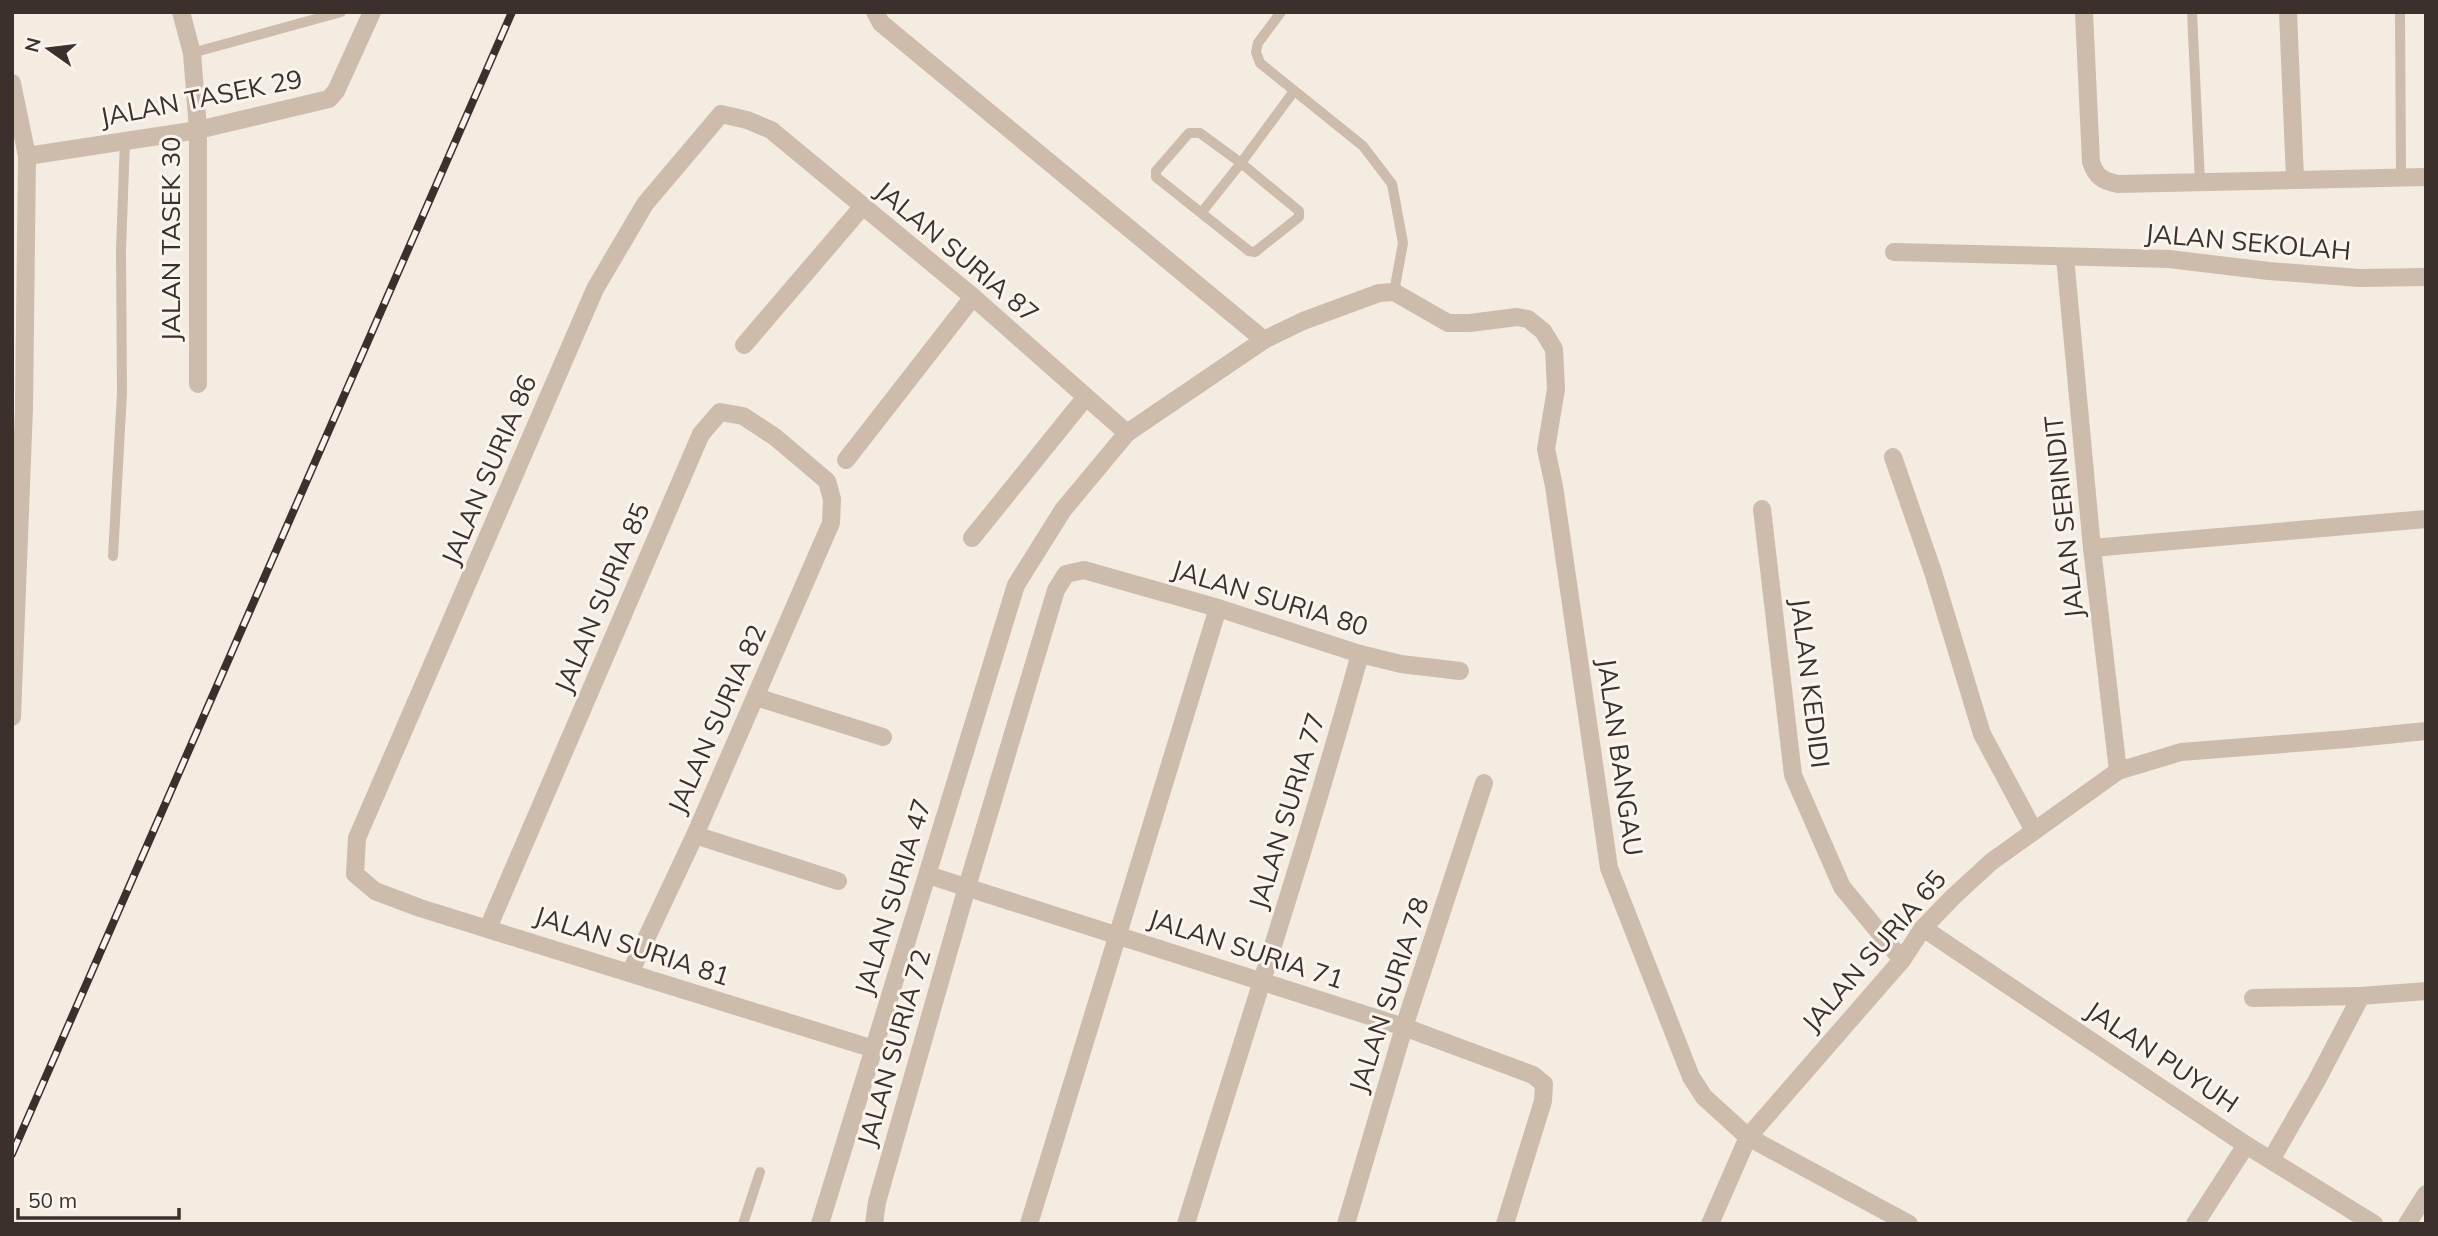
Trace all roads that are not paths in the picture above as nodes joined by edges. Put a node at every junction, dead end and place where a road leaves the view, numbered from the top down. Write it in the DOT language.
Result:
graph roads {
  1 [pos="181,12"];
  2 [pos="341,12"];
  3 [pos="372,12"];
  4 [pos="875,12"];
  5 [pos="1281,12"];
  6 [pos="2084,12"];
  7 [pos="2192,12"];
  8 [pos="2288,12"];
  9 [pos="2400,12"];
  10 [pos="192,53"];
  11 [pos="12,83"];
  12 [pos="1294,91"];
  13 [pos="747,120"];
  14 [pos="198,130"];
  15 [pos="125,140"];
  16 [pos="27,156"];
  17 [pos="1241,163"];
  18 [pos="2401,177"];
  19 [pos="2426,177"];
  20 [pos="2295,179"];
  21 [pos="2200,182"];
  22 [pos="863,206"];
  23 [pos="1202,212"];
  24 [pos="1894,252"];
  25 [pos="2065,257"];
  26 [pos="2426,277"];
  27 [pos="1394,292"];
  28 [pos="973,296"];
  29 [pos="1265,340"];
  30 [pos="744,345"];
  31 [pos="198,384"];
  32 [pos="1085,398"];
  33 [pos="18,408"];
  34 [pos="1127,433"];
  35 [pos="1893,457"];
  36 [pos="846,460"];
  37 [pos="827,481"];
  38 [pos="1762,509"];
  39 [pos="2426,519"];
  40 [pos="972,538"];
  41 [pos="2092,548"];
  42 [pos="113,556"];
  43 [pos="1066,575"];
  44 [pos="1217,608"];
  45 [pos="1360,654"];
  46 [pos="1460,671"];
  47 [pos="756,697"];
  48 [pos="12,717"];
  49 [pos="2426,731"];
  50 [pos="883,737"];
  51 [pos="2118,771"];
  52 [pos="1484,783"];
  53 [pos="2034,831"];
  54 [pos="695,835"];
  55 [pos="928,875"];
  56 [pos="838,881"];
  57 [pos="967,887"];
  58 [pos="374,891"];
  59 [pos="488,928"];
  60 [pos="1923,928"];
  61 [pos="1116,935"];
  62 [pos="1902,960"];
  63 [pos="630,973"];
  64 [pos="1260,982"];
  65 [pos="2426,991"];
  66 [pos="2361,996"];
  67 [pos="2253,998"];
  68 [pos="1404,1027"];
  69 [pos="874,1049"];
  70 [pos="1748,1136"];
  71 [pos="2246,1145"];
  72 [pos="2271,1160"];
  73 [pos="760,1172"];
  74 [pos="2426,1194"];
  75 [pos="743,1224"];
  76 [pos="820,1224"];
  77 [pos="874,1224"];
  78 [pos="1029,1224"];
  79 [pos="1186,1224"];
  80 [pos="1346,1224"];
  81 [pos="1505,1224"];
  82 [pos="1710,1224"];
  83 [pos="1909,1224"];
  84 [pos="2195,1224"];
  85 [pos="2374,1224"];
  86 [pos="2407,1224"];
  1 -- 10 [label="street, JALAN TASEK 30"];
  2 -- 10 [label="lane"];
  3 -- 14 [label="street, JALAN TASEK 29"];
  4 -- 29 [label="street"];
  5 -- 12 [label="lane"];
  6 -- 21 [label="street"];
  7 -- 21 [label="lane"];
  8 -- 20 [label="street"];
  9 -- 18 [label="lane"];
  10 -- 14 [label="street, JALAN TASEK 30"];
  11 -- 16 [label="street"];
  12 -- 17 [label="lane"];
  12 -- 27 [label="lane"];
  13 -- 22 [label="street, JALAN SURIA 87"];
  13 -- 58 [label="street, JALAN SURIA 86"];
  14 -- 15 [label="street, JALAN TASEK 29"];
  14 -- 31 [label="street, JALAN TASEK 30"];
  15 -- 16 [label="street, JALAN TASEK 29"];
  15 -- 42 [label="lane"];
  16 -- 33 [label="street"];
  17 -- 23 [label="lane"];
  17 -- 23 [label="lane"];
  17 -- 23 [label="lane"];
  18 -- 19 [label="street"];
  18 -- 20 [label="street"];
  20 -- 21 [label="street"];
  22 -- 28 [label="street, JALAN SURIA 87"];
  22 -- 30 [label="street"];
  24 -- 25 [label="street, JALAN SEKOLAH"];
  25 -- 26 [label="street, JALAN SEKOLAH"];
  25 -- 41 [label="street, JALAN SERINDIT"];
  27 -- 29 [label="street, JALAN SURIA 47"];
  27 -- 70 [label="street, JALAN BANGAU"];
  28 -- 32 [label="street, JALAN SURIA 87"];
  28 -- 36 [label="street"];
  29 -- 34 [label="street, JALAN SURIA 47"];
  32 -- 34 [label="street, JALAN SURIA 87"];
  32 -- 40 [label="street"];
  33 -- 48 [label="street"];
  34 -- 55 [label="street, JALAN SURIA 47"];
  35 -- 53 [label="street"];
  37 -- 47 [label="street, JALAN SURIA 82"];
  37 -- 59 [label="street, JALAN SURIA 85"];
  38 -- 62 [label="street, JALAN KEDIDI"];
  39 -- 41 [label="street"];
  41 -- 51 [label="street, JALAN SERINDIT"];
  43 -- 44 [label="street, JALAN SURIA 80"];
  43 -- 57 [label="street, JALAN SURIA 72"];
  44 -- 45 [label="street, JALAN SURIA 80"];
  44 -- 61 [label="street"];
  45 -- 46 [label="street, JALAN SURIA 80"];
  45 -- 64 [label="street, JALAN SURIA 77"];
  47 -- 50 [label="street"];
  47 -- 54 [label="street, JALAN SURIA 82"];
  49 -- 51 [label="street, JALAN SURIA 65"];
  51 -- 53 [label="street, JALAN SURIA 65"];
  52 -- 68 [label="street, JALAN SURIA 78"];
  53 -- 60 [label="street, JALAN SURIA 65"];
  54 -- 56 [label="street"];
  54 -- 63 [label="street, JALAN SURIA 82"];
  55 -- 57 [label="street, JALAN SURIA 71"];
  55 -- 69 [label="street, JALAN SURIA 47"];
  57 -- 61 [label="street, JALAN SURIA 71"];
  57 -- 77 [label="street, JALAN SURIA 72"];
  58 -- 59 [label="street, JALAN SURIA 81"];
  59 -- 63 [label="street, JALAN SURIA 81"];
  60 -- 62 [label="street, JALAN SURIA 65"];
  60 -- 71 [label="street, JALAN PUYUH"];
  61 -- 64 [label="street, JALAN SURIA 71"];
  61 -- 78 [label="street"];
  62 -- 70 [label="street, JALAN SURIA 65"];
  63 -- 69 [label="street, JALAN SURIA 81"];
  64 -- 68 [label="street, JALAN SURIA 71"];
  64 -- 79 [label="street, JALAN SURIA 77"];
  65 -- 66 [label="street"];
  66 -- 67 [label="street"];
  66 -- 72 [label="street"];
  68 -- 80 [label="street, JALAN SURIA 78"];
  68 -- 81 [label="street, JALAN SURIA 71"];
  69 -- 76 [label="street, JALAN SURIA 47"];
  70 -- 82 [label="street, JALAN SURIA 65"];
  70 -- 83 [label="street, JALAN BANGAU"];
  71 -- 72 [label="street, JALAN PUYUH"];
  71 -- 84 [label="street"];
  72 -- 85 [label="street, JALAN PUYUH"];
  73 -- 75 [label="lane"];
  74 -- 86 [label="street"];
}
